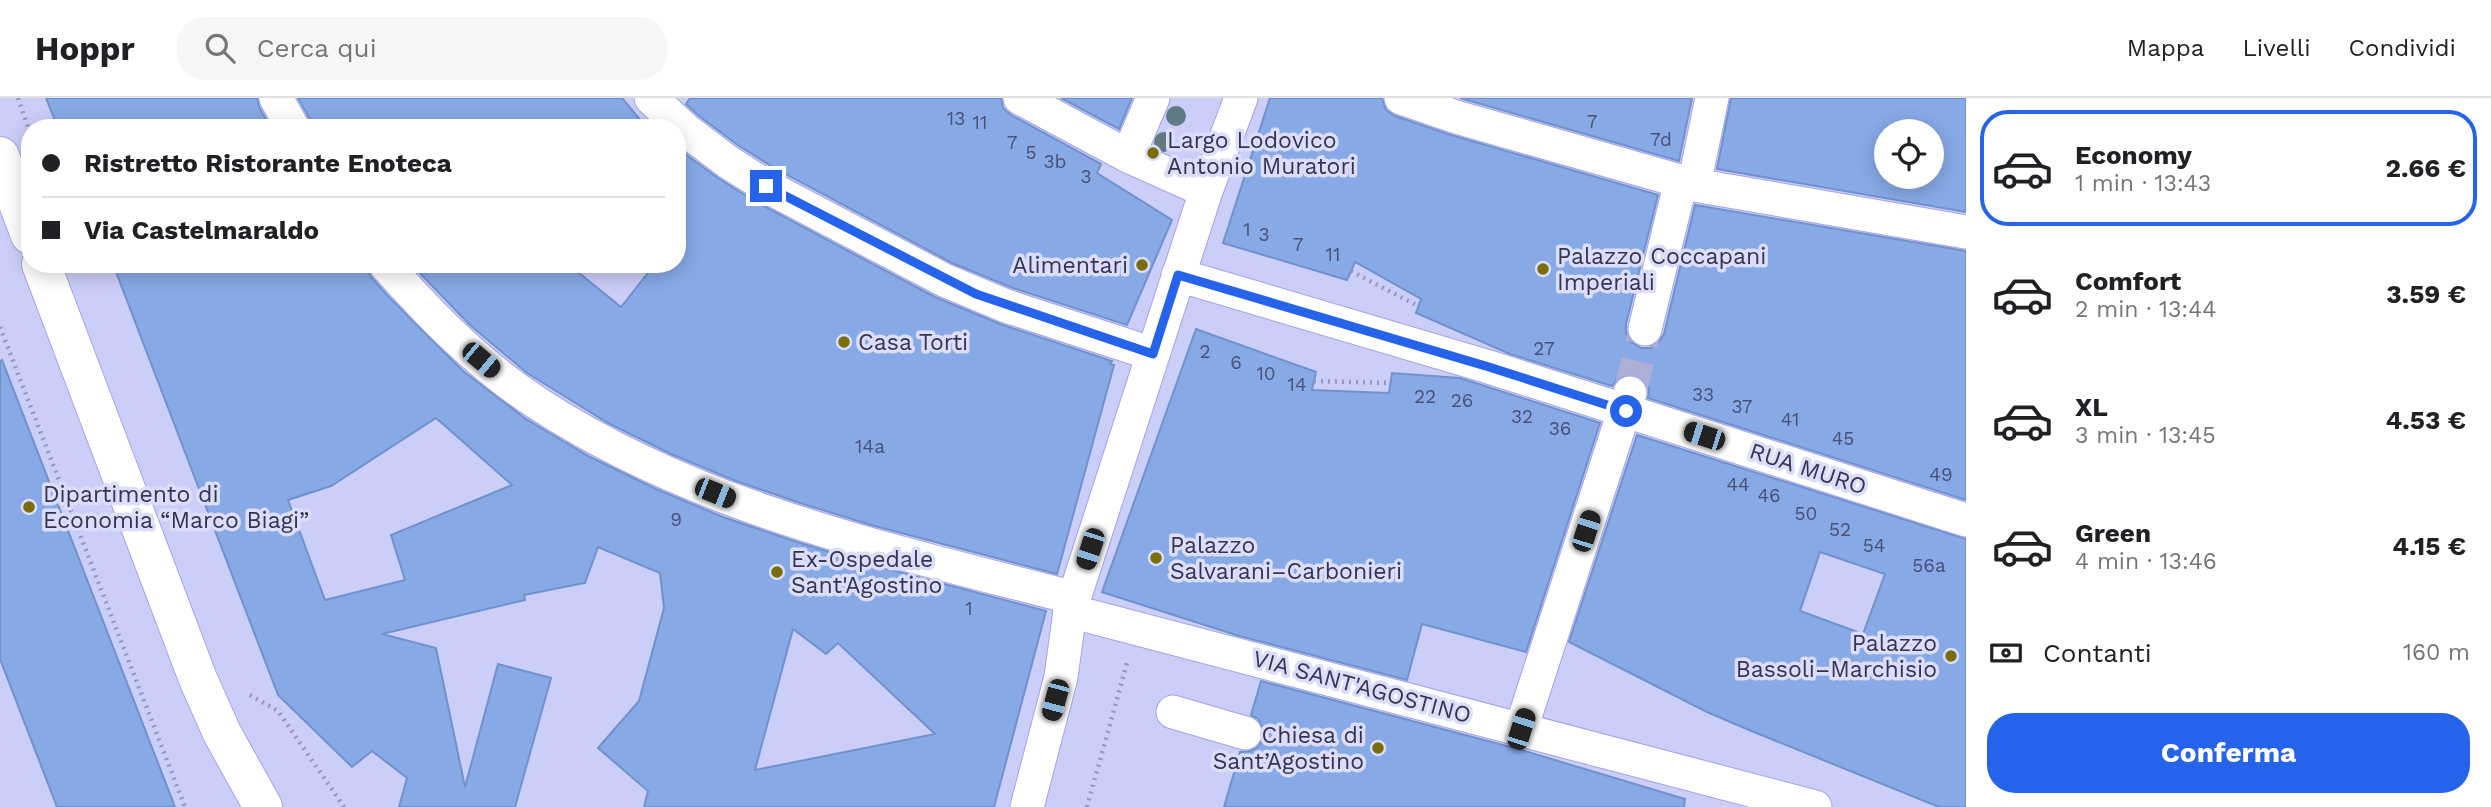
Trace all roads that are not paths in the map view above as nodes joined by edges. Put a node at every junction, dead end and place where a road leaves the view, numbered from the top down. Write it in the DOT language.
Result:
graph roads {
  1 [pos="276,98"];
  2 [pos="651,98"];
  3 [pos="1020,98"];
  4 [pos="1153,98"];
  5 [pos="1241,98"];
  6 [pos="1401,98"];
  7 [pos="1712,98"];
  8 [pos="288,119"];
  9 [pos="675,119"];
  10 [pos="686,129"];
  11 [pos="0,156"];
  12 [pos="1128,156"];
  13 [pos="1688,183"];
  14 [pos="1206,191"];
  15 [pos="21,211"];
  16 [pos="1966,232"];
  17 [pos="44,273"];
  18 [pos="394,273"];
  19 [pos="1178,275"];
  20 [pos="1645,329"];
  21 [pos="1153,354"];
  22 [pos="1628,402"];
  23 [pos="1966,520"];
  24 [pos="1072,604"];
  25 [pos="1173,712"];
  26 [pos="1521,729"];
  27 [pos="1245,733"];
  28 [pos="263,807"];
  29 [pos="1027,807"];
  30 [pos="1815,807"];
  1 -- 8 [label="street"];
  2 -- 9 [label="street"];
  3 -- 12 [label="street"];
  4 -- 12 [label="street"];
  5 -- 14 [label="street"];
  6 -- 13 [label="street"];
  7 -- 13 [label="street"];
  10 -- 21 [label="street"];
  11 -- 15 [label="street"];
  12 -- 14 [label="street"];
  13 -- 16 [label="street"];
  13 -- 20 [label="street"];
  14 -- 19 [label="street"];
  17 -- 28 [label="street"];
  18 -- 24 [label="street, VIA SANT'AGOSTINO"];
  19 -- 21 [label="street"];
  19 -- 22 [label="street, RUA MURO"];
  21 -- 24 [label="street"];
  22 -- 23 [label="street, RUA MURO"];
  22 -- 26 [label="street"];
  24 -- 26 [label="street, VIA SANT'AGOSTINO"];
  24 -- 29 [label="street"];
  25 -- 27 [label="street"];
  26 -- 30 [label="street, VIA SANT'AGOSTINO"];
}
